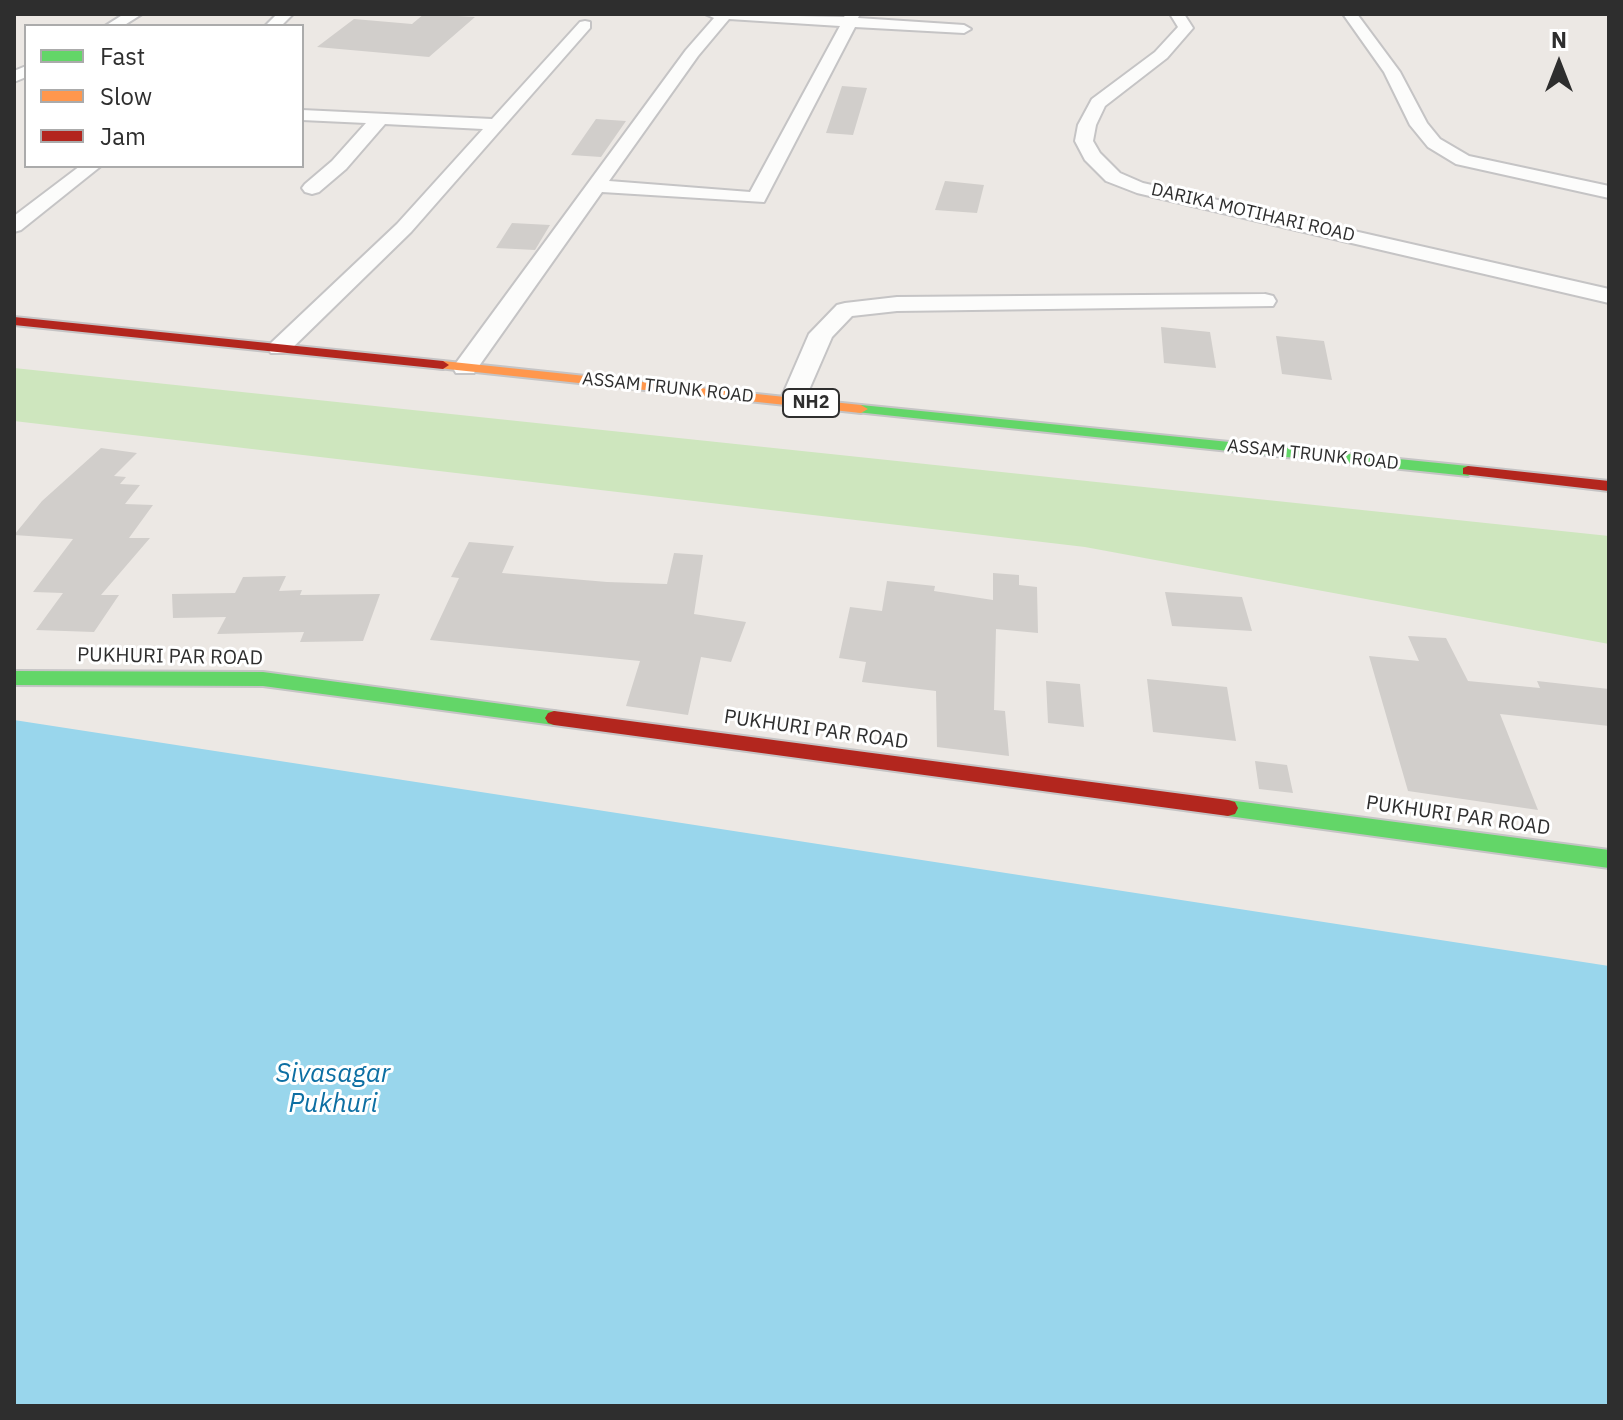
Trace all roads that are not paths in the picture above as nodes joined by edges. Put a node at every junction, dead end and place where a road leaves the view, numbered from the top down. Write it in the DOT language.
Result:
graph roads {
  1 [pos="135,14"];
  2 [pos="1177,14"];
  3 [pos="1350,14"];
  4 [pos="718,15"];
  5 [pos="851,18"];
  6 [pos="116,24"];
  7 [pos="585,25"];
  8 [pos="964,29"];
  9 [pos="304,115"];
  10 [pos="379,120"];
  11 [pos="493,124"];
  12 [pos="89,168"];
  13 [pos="599,186"];
  14 [pos="312,188"];
  15 [pos="1609,192"];
  16 [pos="14,226"];
  17 [pos="1609,296"];
  18 [pos="1265,301"];
  19 [pos="14,321"];
  20 [pos="279,348"];
  21 [pos="465,368"];
  22 [pos="793,401"];
  23 [pos="1609,486"];
  24 [pos="14,678"];
  25 [pos="1609,859"];
  1 -- 6 [label="street"];
  2 -- 17 [label="street, DARIKA MOTIHARI ROAD"];
  3 -- 15 [label="street"];
  4 -- 5 [label="street"];
  4 -- 13 [label="street"];
  5 -- 8 [label="street"];
  5 -- 13 [label="street"];
  7 -- 11 [label="street"];
  9 -- 10 [label="street"];
  10 -- 11 [label="street"];
  10 -- 14 [label="street"];
  11 -- 20 [label="street"];
  12 -- 16 [label="street"];
  13 -- 21 [label="street"];
  18 -- 22 [label="street"];
  19 -- 20 [label="main road, ASSAM TRUNK ROAD / NH2"];
  20 -- 21 [label="main road, ASSAM TRUNK ROAD / NH2"];
  21 -- 22 [label="main road, ASSAM TRUNK ROAD / NH2"];
  22 -- 23 [label="main road, ASSAM TRUNK ROAD / NH2"];
  24 -- 25 [label="main road, PUKHURI PAR ROAD"];
}
